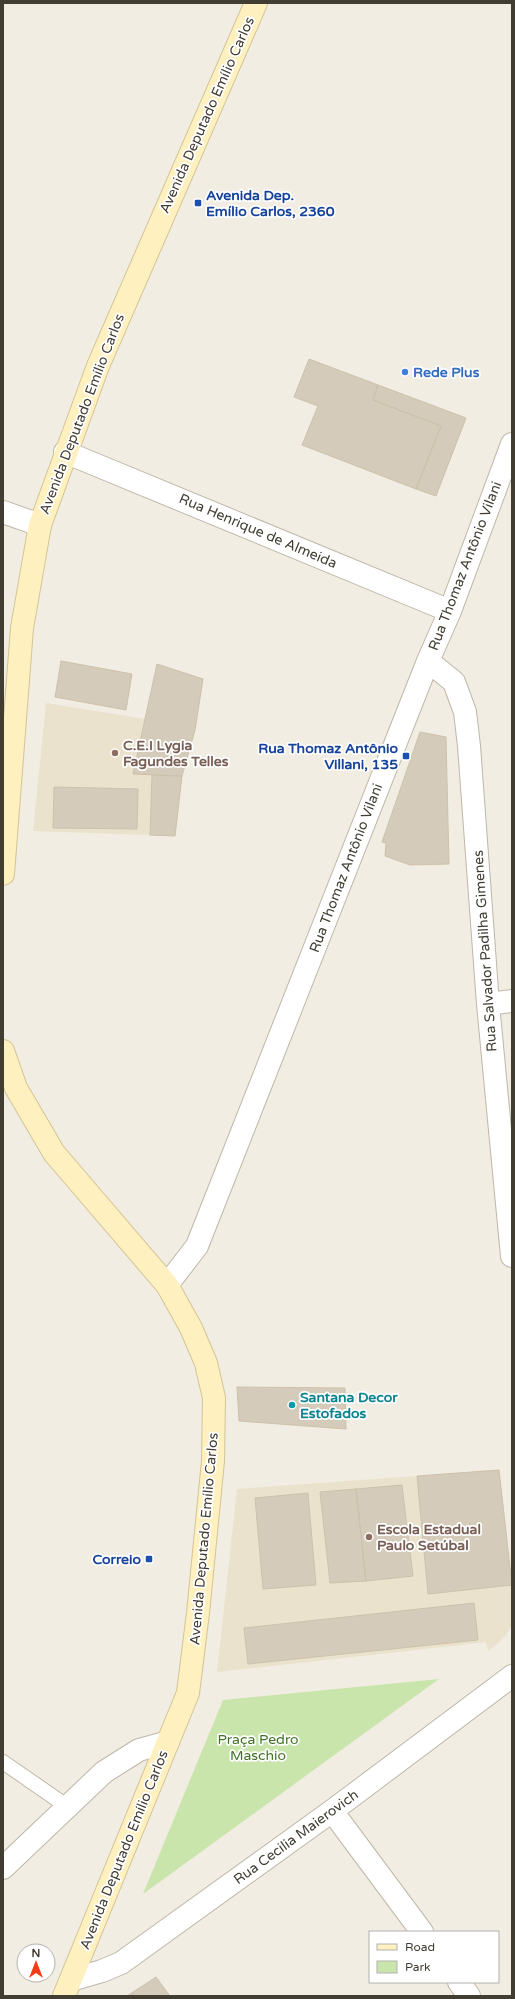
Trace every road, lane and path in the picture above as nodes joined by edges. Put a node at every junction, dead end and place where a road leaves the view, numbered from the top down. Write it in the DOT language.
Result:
graph roads {
  1 [pos="256,3"];
  2 [pos="512,444"];
  3 [pos="65,452"];
  4 [pos="3,512"];
  5 [pos="40,525"];
  6 [pos="450,611"];
  7 [pos="428,661"];
  8 [pos="3,874"];
  9 [pos="512,1001"];
  10 [pos="488,1004"];
  11 [pos="3,1051"];
  12 [pos="512,1256"];
  13 [pos="167,1285"];
  14 [pos="512,1676"];
  15 [pos="168,1742"];
  16 [pos="3,1762"];
  17 [pos="68,1807"];
  18 [pos="332,1811"];
  19 [pos="3,1868"];
  20 [pos="421,1931"];
  21 [pos="460,1983"];
  22 [pos="67,1988"];
  23 [pos="469,1996"];
  1 -- 3 [label="main road, Avenida Deputado Emílio Carlos"];
  2 -- 6 [label="street, Rua Thomaz Antônio Vilani"];
  3 -- 5 [label="main road, Avenida Deputado Emílio Carlos"];
  3 -- 6 [label="street, Rua Henrique de Almeida"];
  4 -- 5 [label="street"];
  5 -- 8 [label="main road, Avenida Deputado Emílio Carlos"];
  6 -- 7 [label="street, Rua Thomaz Antônio Vilani"];
  7 -- 10 [label="street, Rua Salvador Padilha Gimenes"];
  7 -- 13 [label="street, Rua Thomaz Antônio Vilani"];
  9 -- 10 [label="street"];
  10 -- 12 [label="street, Rua Salvador Padilha Gimenes"];
  11 -- 13 [label="main road, Avenida Deputado Emílio Carlos"];
  13 -- 15 [label="main road, Avenida Deputado Emílio Carlos"];
  14 -- 18 [label="street, Rua Cecilia Maierovich"];
  15 -- 17 [label="street"];
  15 -- 22 [label="main road, Avenida Deputado Emílio Carlos"];
  16 -- 17 [label="lane"];
  17 -- 19 [label="street"];
  18 -- 20 [label="street"];
  18 -- 22 [label="street, Rua Cecilia Maierovich"];
  21 -- 23 [label="street"];
}
